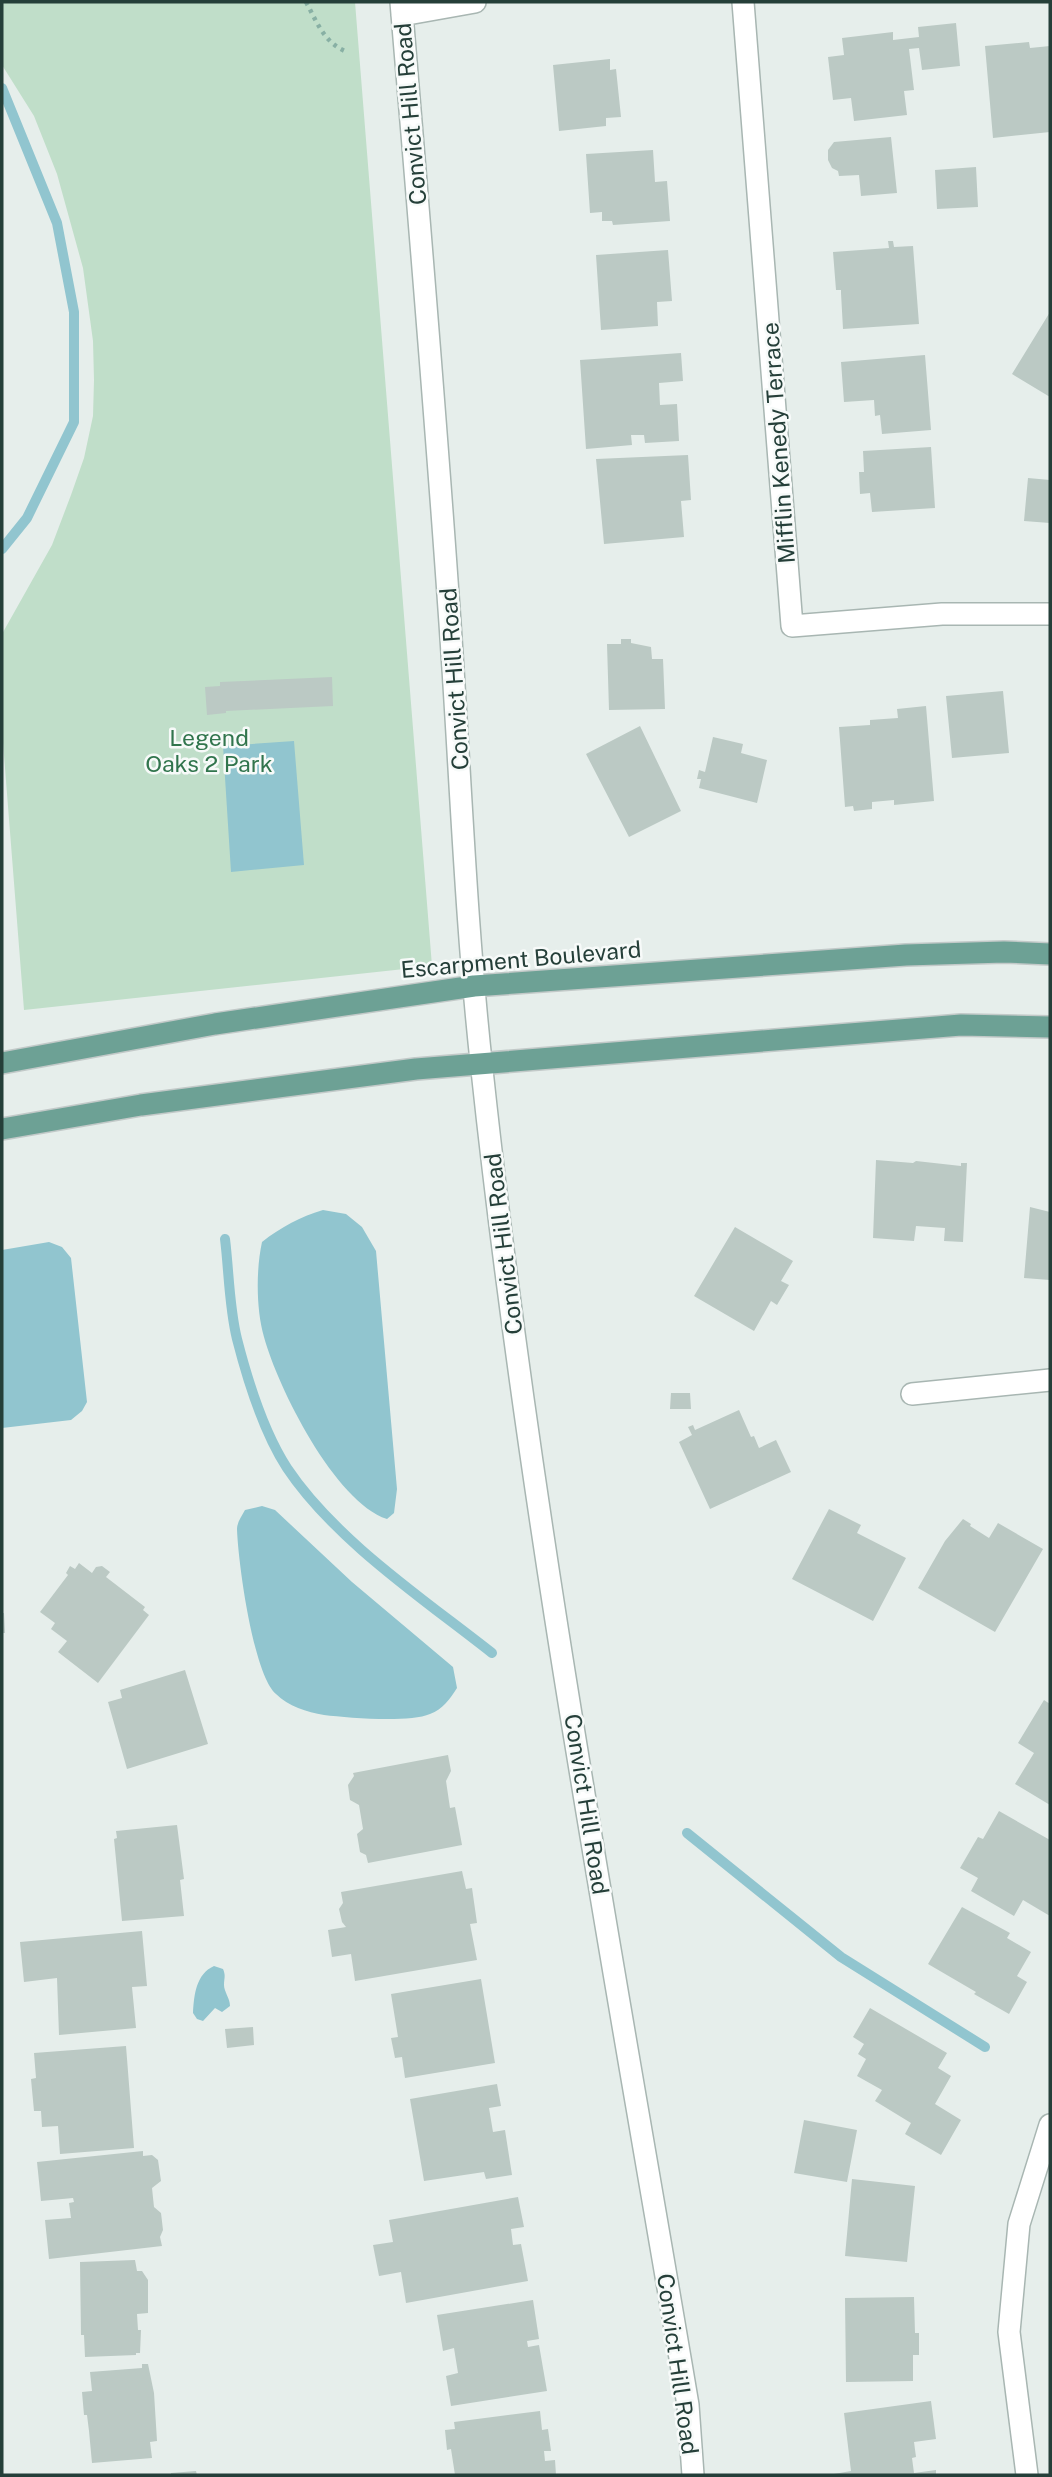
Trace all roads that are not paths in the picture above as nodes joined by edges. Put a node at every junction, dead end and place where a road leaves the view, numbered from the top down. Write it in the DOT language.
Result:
graph roads {
  1 [pos="475,2"];
  2 [pos="743,2"];
  3 [pos="402,8"];
  4 [pos="1050,614"];
  5 [pos="1050,954"];
  6 [pos="474,986"];
  7 [pos="1050,1027"];
  8 [pos="2,1063"];
  9 [pos="481,1065"];
  10 [pos="2,1129"];
  11 [pos="1050,1380"];
  12 [pos="912,1394"];
  13 [pos="1050,2124"];
  14 [pos="693,2475"];
  15 [pos="1027,2475"];
  1 -- 3 [label="street"];
  2 -- 4 [label="street, Mifflin Kenedy Terrace"];
  3 -- 6 [label="street, Convict Hill Road"];
  5 -- 6 [label="main road, Escarpment Boulevard"];
  6 -- 8 [label="main road, Escarpment Boulevard"];
  6 -- 9 [label="street, Convict Hill Road"];
  7 -- 9 [label="main road"];
  9 -- 10 [label="main road"];
  9 -- 14 [label="street, Convict Hill Road"];
  11 -- 12 [label="street"];
  13 -- 15 [label="street"];
}
